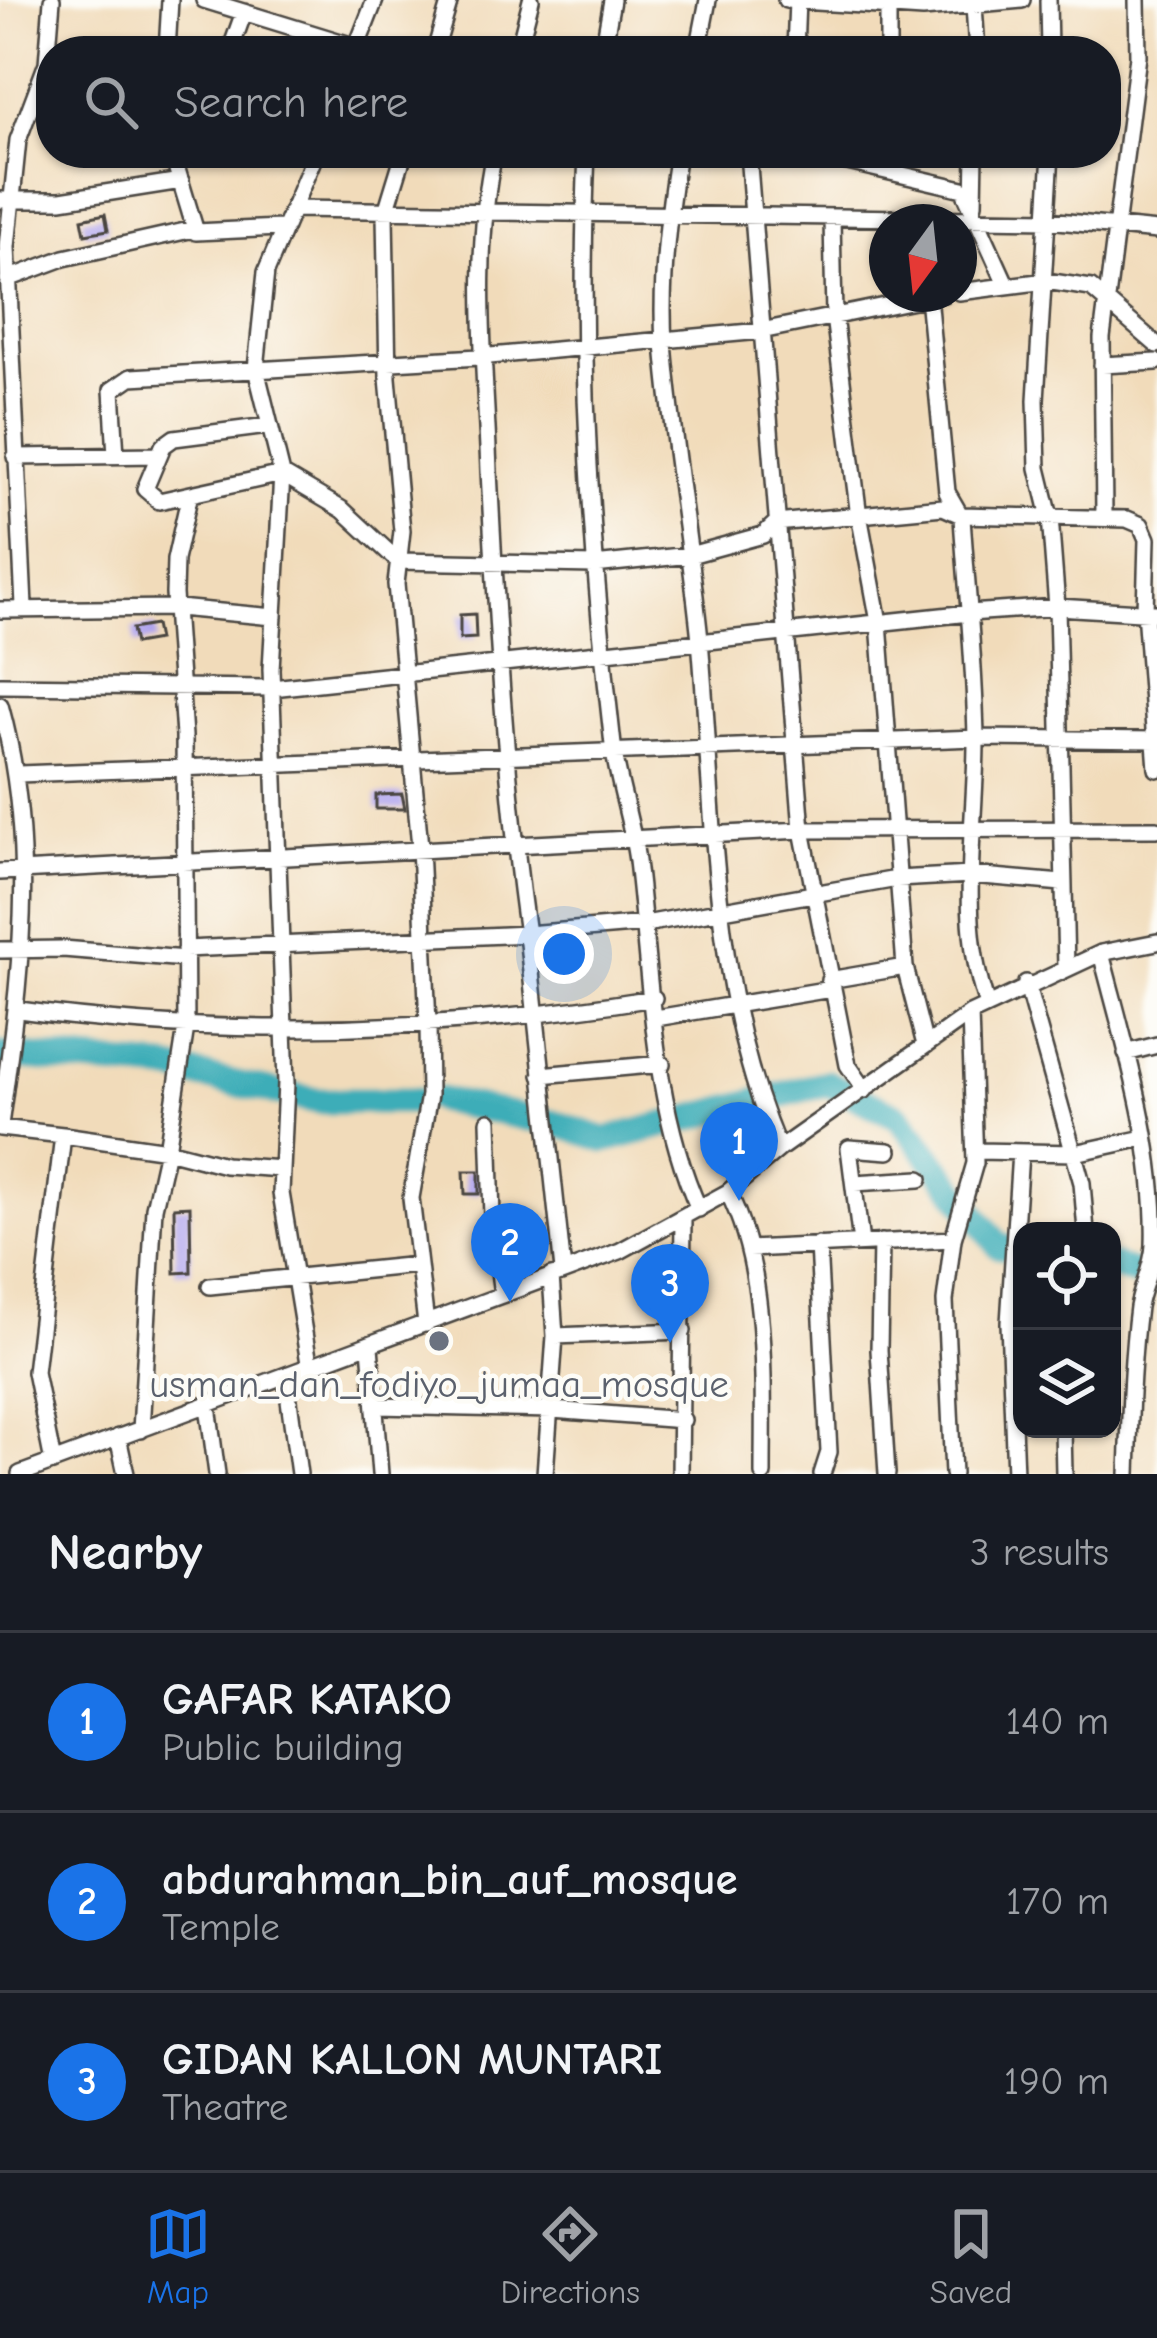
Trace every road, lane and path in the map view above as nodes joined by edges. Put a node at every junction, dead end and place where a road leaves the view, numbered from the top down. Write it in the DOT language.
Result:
graph roads {
  1 [pos="52,0"];
  2 [pos="170,0"];
  3 [pos="204,0"];
  4 [pos="375,0"];
  5 [pos="450,0"];
  6 [pos="531,0"];
  7 [pos="612,0"];
  8 [pos="708,0"];
  9 [pos="786,0"];
  10 [pos="1022,0"];
  11 [pos="1048,0"];
  12 [pos="1137,0"];
  13 [pos="796,1"];
  14 [pos="887,4"];
  15 [pos="974,5"];
  16 [pos="244,12"];
  17 [pos="49,36"];
  18 [pos="168,36"];
  19 [pos="235,36"];
  20 [pos="320,36"];
  21 [pos="365,36"];
  22 [pos="439,36"];
  23 [pos="522,36"];
  24 [pos="605,36"];
  25 [pos="701,36"];
  26 [pos="795,36"];
  27 [pos="888,36"];
  28 [pos="975,36"];
  29 [pos="1049,36"];
  30 [pos="36,92"];
  31 [pos="177,168"];
  32 [pos="310,168"];
  33 [pos="399,168"];
  34 [pos="492,168"];
  35 [pos="586,168"];
  36 [pos="676,168"];
  37 [pos="749,168"];
  38 [pos="906,168"];
  39 [pos="975,168"];
  40 [pos="1050,168"];
  41 [pos="181,181"];
  42 [pos="5,200"];
  43 [pos="968,204"];
  44 [pos="973,204"];
  45 [pos="295,209"];
  46 [pos="485,209"];
  47 [pos="584,213"];
  48 [pos="385,215"];
  49 [pos="668,217"];
  50 [pos="752,218"];
  51 [pos="832,219"];
  52 [pos="869,219"];
  53 [pos="977,220"];
  54 [pos="1048,220"];
  55 [pos="977,226"];
  56 [pos="280,228"];
  57 [pos="1119,228"];
  58 [pos="194,229"];
  59 [pos="1157,230"];
  60 [pos="8,279"];
  61 [pos="1046,281"];
  62 [pos="1006,286"];
  63 [pos="977,290"];
  64 [pos="1107,299"];
  65 [pos="869,309"];
  66 [pos="937,312"];
  67 [pos="834,316"];
  68 [pos="761,331"];
  69 [pos="664,341"];
  70 [pos="1157,345"];
  71 [pos="581,347"];
  72 [pos="479,357"];
  73 [pos="388,361"];
  74 [pos="1157,362"];
  75 [pos="1102,365"];
  76 [pos="256,369"];
  77 [pos="268,426"];
  78 [pos="116,455"];
  79 [pos="158,455"];
  80 [pos="15,457"];
  81 [pos="282,474"];
  82 [pos="189,497"];
  83 [pos="859,512"];
  84 [pos="961,515"];
  85 [pos="1104,515"];
  86 [pos="1050,517"];
  87 [pos="1126,519"];
  88 [pos="1157,520"];
  89 [pos="776,524"];
  90 [pos="690,555"];
  91 [pos="398,561"];
  92 [pos="490,564"];
  93 [pos="594,565"];
  94 [pos="24,606"];
  95 [pos="1057,607"];
  96 [pos="178,608"];
  97 [pos="0,610"];
  98 [pos="1151,612"];
  99 [pos="969,614"];
  100 [pos="274,617"];
  101 [pos="879,622"];
  102 [pos="786,632"];
  103 [pos="700,642"];
  104 [pos="605,653"];
  105 [pos="496,662"];
  106 [pos="405,678"];
  107 [pos="0,685"];
  108 [pos="272,688"];
  109 [pos="179,690"];
  110 [pos="0,705"];
  111 [pos="976,738"];
  112 [pos="1155,740"];
  113 [pos="1061,742"];
  114 [pos="887,743"];
  115 [pos="795,748"];
  116 [pos="614,751"];
  117 [pos="707,751"];
  118 [pos="412,758"];
  119 [pos="511,758"];
  120 [pos="275,767"];
  121 [pos="183,769"];
  122 [pos="1157,769"];
  123 [pos="19,774"];
  124 [pos="1060,826"];
  125 [pos="891,828"];
  126 [pos="974,828"];
  127 [pos="1157,829"];
  128 [pos="802,830"];
  129 [pos="713,837"];
  130 [pos="634,838"];
  131 [pos="514,841"];
  132 [pos="420,848"];
  133 [pos="278,858"];
  134 [pos="184,862"];
  135 [pos="23,871"];
  136 [pos="0,872"];
  137 [pos="971,875"];
  138 [pos="897,879"];
  139 [pos="1062,883"];
  140 [pos="814,895"];
  141 [pos="722,913"];
  142 [pos="645,924"];
  143 [pos="527,934"];
  144 [pos="425,939"];
  145 [pos="1157,942"];
  146 [pos="282,946"];
  147 [pos="0,950"];
  148 [pos="24,950"];
  149 [pos="1101,953"];
  150 [pos="185,954"];
  151 [pos="905,967"];
  152 [pos="1066,967"];
  153 [pos="1026,983"];
  154 [pos="830,985"];
  155 [pos="654,998"];
  156 [pos="987,1005"];
  157 [pos="738,1009"];
  158 [pos="19,1010"];
  159 [pos="970,1014"];
  160 [pos="534,1018"];
  161 [pos="656,1018"];
  162 [pos="428,1024"];
  163 [pos="186,1027"];
  164 [pos="284,1031"];
  165 [pos="925,1045"];
  166 [pos="1157,1045"];
  167 [pos="1126,1053"];
  168 [pos="662,1064"];
  169 [pos="541,1075"];
  170 [pos="860,1093"];
  171 [pos="489,1121"];
  172 [pos="0,1127"];
  173 [pos="63,1136"];
  174 [pos="1144,1138"];
  175 [pos="779,1149"];
  176 [pos="167,1150"];
  177 [pos="890,1151"];
  178 [pos="976,1151"];
  179 [pos="1020,1152"];
  180 [pos="1075,1153"];
  181 [pos="282,1169"];
  182 [pos="920,1179"];
  183 [pos="854,1183"];
  184 [pos="728,1192"];
  185 [pos="699,1209"];
  186 [pos="683,1219"];
  187 [pos="1085,1222"];
  188 [pos="953,1239"];
  189 [pos="881,1242"];
  190 [pos="861,1243"];
  191 [pos="818,1245"];
  192 [pos="748,1250"];
  193 [pos="417,1265"];
  194 [pos="557,1273"];
  195 [pos="295,1280"];
  196 [pos="210,1286"];
  197 [pos="502,1294"];
  198 [pos="426,1324"];
  199 [pos="683,1330"];
  200 [pos="555,1336"];
  201 [pos="370,1346"];
  202 [pos="310,1370"];
  203 [pos="286,1378"];
  204 [pos="208,1406"];
  205 [pos="377,1406"];
  206 [pos="552,1410"];
  207 [pos="683,1420"];
  208 [pos="141,1430"];
  209 [pos="118,1437"];
  210 [pos="1063,1438"];
  211 [pos="44,1468"];
  212 [pos="20,1474"];
  213 [pos="126,1474"];
  214 [pos="218,1474"];
  215 [pos="299,1474"];
  216 [pos="380,1474"];
  217 [pos="545,1474"];
  218 [pos="680,1474"];
  219 [pos="763,1474"];
  220 [pos="822,1474"];
  221 [pos="887,1474"];
  222 [pos="953,1474"];
  223 [pos="1016,1474"];
  224 [pos="1064,1474"];
  225 [pos="1128,1474"];
  1 -- 17 [label="street"];
  2 -- 18 [label="street"];
  3 -- 16 [label="street"];
  4 -- 21 [label="street"];
  5 -- 22 [label="street"];
  6 -- 23 [label="street"];
  7 -- 24 [label="street"];
  8 -- 25 [label="street"];
  9 -- 13 [label="street"];
  10 -- 15 [label="street"];
  11 -- 29 [label="street"];
  12 -- 57 [label="street"];
  13 -- 14 [label="street"];
  13 -- 26 [label="street"];
  14 -- 15 [label="street"];
  14 -- 27 [label="street"];
  15 -- 28 [label="street"];
  16 -- 19 [label="street"];
  16 -- 20 [label="street"];
  30 -- 42 [label="street"];
  31 -- 41 [label="street"];
  32 -- 45 [label="street"];
  33 -- 48 [label="street"];
  34 -- 46 [label="street"];
  35 -- 47 [label="street"];
  36 -- 49 [label="street"];
  37 -- 50 [label="street"];
  38 -- 43 [label="street"];
  39 -- 44 [label="street"];
  40 -- 54 [label="street"];
  41 -- 42 [label="street"];
  41 -- 58 [label="street"];
  42 -- 60 [label="street"];
  45 -- 48 [label="street"];
  45 -- 56 [label="street"];
  46 -- 47 [label="street"];
  46 -- 48 [label="street"];
  46 -- 72 [label="street"];
  47 -- 49 [label="street"];
  47 -- 71 [label="street"];
  48 -- 73 [label="street"];
  49 -- 50 [label="street"];
  49 -- 69 [label="street"];
  50 -- 51 [label="street"];
  50 -- 68 [label="street"];
  51 -- 52 [label="street"];
  51 -- 67 [label="street"];
  53 -- 54 [label="street"];
  54 -- 57 [label="street"];
  54 -- 61 [label="street"];
  55 -- 62 [label="street"];
  56 -- 58 [label="street"];
  56 -- 76 [label="street"];
  57 -- 59 [label="street"];
  57 -- 64 [label="street"];
  58 -- 60 [label="street"];
  60 -- 80 [label="street"];
  61 -- 62 [label="street"];
  61 -- 64 [label="street"];
  61 -- 86 [label="street"];
  62 -- 63 [label="street"];
  64 -- 70 [label="street"];
  64 -- 75 [label="street"];
  65 -- 67 [label="street"];
  66 -- 84 [label="street"];
  67 -- 68 [label="street"];
  67 -- 83 [label="street"];
  68 -- 69 [label="street"];
  68 -- 89 [label="street"];
  69 -- 71 [label="street"];
  69 -- 90 [label="street"];
  71 -- 72 [label="street"];
  71 -- 93 [label="street"];
  72 -- 73 [label="street"];
  72 -- 92 [label="street"];
  73 -- 76 [label="street"];
  73 -- 91 [label="street"];
  74 -- 75 [label="street"];
  75 -- 85 [label="street"];
  76 -- 77 [label="street"];
  76 -- 78 [label="street"];
  77 -- 79 [label="street"];
  77 -- 81 [label="street"];
  78 -- 79 [label="street"];
  78 -- 80 [label="street"];
  79 -- 82 [label="street"];
  80 -- 94 [label="street"];
  81 -- 82 [label="street"];
  81 -- 91 [label="street"];
  81 -- 100 [label="street"];
  82 -- 96 [label="street"];
  83 -- 84 [label="street"];
  83 -- 89 [label="street"];
  83 -- 101 [label="street"];
  84 -- 86 [label="street"];
  84 -- 99 [label="street"];
  85 -- 86 [label="street"];
  85 -- 87 [label="street"];
  86 -- 95 [label="street"];
  87 -- 88 [label="street"];
  87 -- 98 [label="street"];
  89 -- 90 [label="street"];
  89 -- 102 [label="street"];
  90 -- 93 [label="street"];
  90 -- 103 [label="street"];
  91 -- 92 [label="street"];
  91 -- 106 [label="street"];
  92 -- 93 [label="street"];
  92 -- 105 [label="street"];
  93 -- 104 [label="street"];
  94 -- 96 [label="street"];
  94 -- 97 [label="street"];
  95 -- 98 [label="street"];
  95 -- 99 [label="street"];
  95 -- 113 [label="street"];
  96 -- 100 [label="street"];
  96 -- 109 [label="street"];
  98 -- 112 [label="street"];
  99 -- 101 [label="street"];
  99 -- 111 [label="street"];
  100 -- 108 [label="street"];
  101 -- 102 [label="street"];
  101 -- 114 [label="street"];
  102 -- 103 [label="street"];
  102 -- 115 [label="street"];
  103 -- 104 [label="street"];
  103 -- 117 [label="street"];
  104 -- 105 [label="street"];
  104 -- 116 [label="street"];
  105 -- 106 [label="street"];
  105 -- 119 [label="street"];
  106 -- 108 [label="street"];
  106 -- 118 [label="street"];
  107 -- 109 [label="street"];
  108 -- 109 [label="street"];
  108 -- 120 [label="street"];
  109 -- 121 [label="street"];
  110 -- 123 [label="street"];
  111 -- 113 [label="street"];
  111 -- 114 [label="street"];
  111 -- 126 [label="street"];
  112 -- 113 [label="street"];
  112 -- 122 [label="street"];
  113 -- 124 [label="street"];
  114 -- 115 [label="street"];
  114 -- 125 [label="street"];
  115 -- 117 [label="street"];
  115 -- 128 [label="street"];
  116 -- 117 [label="street"];
  116 -- 119 [label="street"];
  116 -- 130 [label="street"];
  117 -- 129 [label="street"];
  118 -- 119 [label="street"];
  118 -- 120 [label="street"];
  118 -- 132 [label="street"];
  119 -- 131 [label="street"];
  120 -- 121 [label="street"];
  120 -- 133 [label="street"];
  121 -- 123 [label="street"];
  121 -- 134 [label="street"];
  123 -- 135 [label="street"];
  124 -- 126 [label="street"];
  124 -- 127 [label="street"];
  124 -- 139 [label="street"];
  125 -- 126 [label="street"];
  125 -- 128 [label="street"];
  125 -- 138 [label="street"];
  126 -- 137 [label="street"];
  128 -- 129 [label="street"];
  128 -- 140 [label="street"];
  129 -- 130 [label="street"];
  129 -- 141 [label="street"];
  130 -- 131 [label="street"];
  130 -- 142 [label="street"];
  131 -- 132 [label="street"];
  131 -- 143 [label="street"];
  132 -- 133 [label="street"];
  132 -- 144 [label="street"];
  133 -- 134 [label="street"];
  133 -- 146 [label="street"];
  134 -- 135 [label="street"];
  134 -- 150 [label="street"];
  135 -- 136 [label="street"];
  135 -- 148 [label="street"];
  137 -- 138 [label="street"];
  137 -- 139 [label="street"];
  137 -- 156 [label="street"];
  138 -- 140 [label="street"];
  138 -- 151 [label="street"];
  139 -- 152 [label="street"];
  140 -- 141 [label="street"];
  140 -- 154 [label="street"];
  141 -- 142 [label="street"];
  141 -- 157 [label="street"];
  142 -- 143 [label="street"];
  142 -- 155 [label="street"];
  143 -- 144 [label="street"];
  143 -- 160 [label="street"];
  144 -- 146 [label="street"];
  144 -- 162 [label="street"];
  145 -- 149 [label="street"];
  146 -- 150 [label="street"];
  146 -- 164 [label="street"];
  147 -- 148 [label="street"];
  148 -- 150 [label="street"];
  148 -- 158 [label="street"];
  149 -- 152 [label="street"];
  149 -- 167 [label="street"];
  150 -- 163 [label="street"];
  151 -- 154 [label="street"];
  151 -- 165 [label="street"];
  152 -- 153 [label="street"];
  153 -- 156 [label="street"];
  153 -- 180 [label="street"];
  154 -- 157 [label="street"];
  154 -- 170 [label="street"];
  155 -- 160 [label="street"];
  155 -- 161 [label="street"];
  156 -- 159 [label="street"];
  157 -- 161 [label="street"];
  157 -- 175 [label="street"];
  158 -- 163 [label="street"];
  158 -- 172 [label="street"];
  159 -- 165 [label="street"];
  159 -- 178 [label="street"];
  160 -- 162 [label="street"];
  160 -- 169 [label="street"];
  161 -- 168 [label="street"];
  162 -- 164 [label="street"];
  162 -- 193 [label="street"];
  163 -- 164 [label="street"];
  163 -- 176 [label="street"];
  164 -- 181 [label="street"];
  165 -- 170 [label="street"];
  166 -- 167 [label="street"];
  167 -- 174 [label="street"];
  168 -- 169 [label="street"];
  168 -- 185 [label="street"];
  169 -- 194 [label="street"];
  170 -- 175 [label="street"];
  171 -- 197 [label="street"];
  172 -- 173 [label="street"];
  173 -- 176 [label="street"];
  173 -- 211 [label="street"];
  174 -- 180 [label="street"];
  174 -- 225 [label="street"];
  175 -- 184 [label="street"];
  176 -- 181 [label="street"];
  176 -- 208 [label="street"];
  177 -- 183 [label="street"];
  178 -- 179 [label="street"];
  178 -- 188 [label="street"];
  179 -- 180 [label="street"];
  179 -- 223 [label="street"];
  180 -- 187 [label="street"];
  181 -- 195 [label="street"];
  182 -- 183 [label="street"];
  183 -- 190 [label="street"];
  184 -- 185 [label="street"];
  184 -- 192 [label="street"];
  185 -- 186 [label="street"];
  186 -- 194 [label="street"];
  186 -- 199 [label="street"];
  188 -- 189 [label="street"];
  188 -- 222 [label="street"];
  189 -- 190 [label="street"];
  189 -- 221 [label="street"];
  190 -- 191 [label="street"];
  191 -- 192 [label="street"];
  191 -- 220 [label="street"];
  192 -- 219 [label="street"];
  193 -- 195 [label="street"];
  193 -- 198 [label="street"];
  194 -- 197 [label="street"];
  194 -- 200 [label="street"];
  195 -- 196 [label="street"];
  195 -- 202 [label="street"];
  197 -- 198 [label="street"];
  198 -- 201 [label="street"];
  199 -- 200 [label="street"];
  199 -- 207 [label="street"];
  200 -- 206 [label="street"];
  201 -- 202 [label="street"];
  201 -- 205 [label="street"];
  202 -- 203 [label="street"];
  203 -- 204 [label="street"];
  203 -- 215 [label="street"];
  204 -- 208 [label="street"];
  204 -- 214 [label="street"];
  205 -- 206 [label="street"];
  205 -- 216 [label="street"];
  206 -- 207 [label="street"];
  206 -- 217 [label="street"];
  207 -- 218 [label="street"];
  208 -- 209 [label="street"];
  209 -- 211 [label="street"];
  209 -- 213 [label="street"];
  210 -- 224 [label="street"];
  211 -- 212 [label="street"];
}
